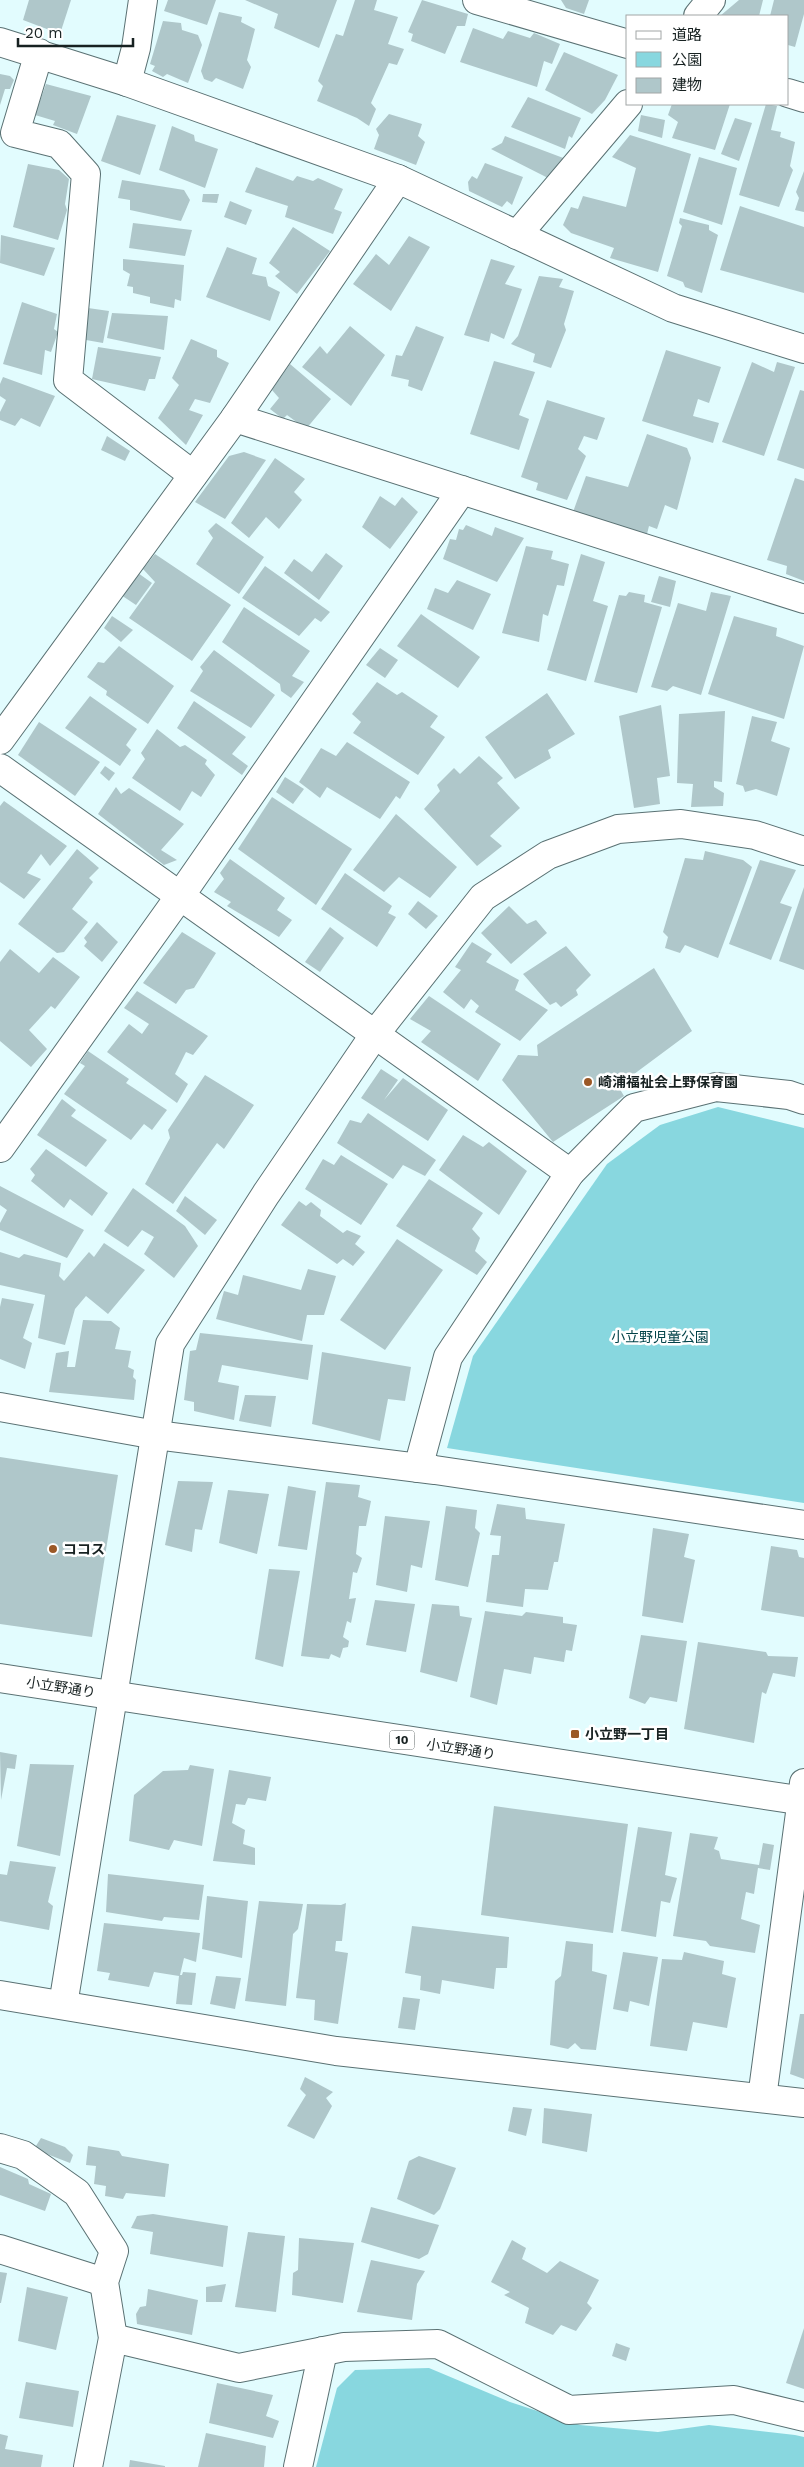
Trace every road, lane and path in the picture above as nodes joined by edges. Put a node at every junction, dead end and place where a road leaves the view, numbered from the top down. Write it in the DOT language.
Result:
graph roads {
  1 [pos="143,0"];
  2 [pos="477,0"];
  3 [pos="710,0"];
  4 [pos="699,15"];
  5 [pos="0,42"];
  6 [pos="626,43"];
  7 [pos="39,53"];
  8 [pos="127,82"];
  9 [pos="789,93"];
  10 [pos="804,98"];
  11 [pos="627,105"];
  12 [pos="398,179"];
  13 [pos="517,235"];
  14 [pos="804,348"];
  15 [pos="235,418"];
  16 [pos="193,474"];
  17 [pos="462,490"];
  18 [pos="804,599"];
  19 [pos="0,740"];
  20 [pos="0,768"];
  21 [pos="804,851"];
  22 [pos="180,896"];
  23 [pos="375,1034"];
  24 [pos="804,1100"];
  25 [pos="0,1148"];
  26 [pos="570,1173"];
  27 [pos="0,1407"];
  28 [pos="156,1435"];
  29 [pos="418,1468"];
  30 [pos="804,1525"];
  31 [pos="0,1678"];
  32 [pos="112,1695"];
  33 [pos="803,1795"];
  34 [pos="0,1995"];
  35 [pos="63,2005"];
  36 [pos="762,2098"];
  37 [pos="804,2103"];
  38 [pos="0,2148"];
  39 [pos="0,2249"];
  40 [pos="104,2282"];
  41 [pos="113,2338"];
  42 [pos="323,2351"];
  43 [pos="804,2417"];
  44 [pos="88,2467"];
  45 [pos="298,2467"];
  1 -- 8 [label="street"];
  2 -- 6 [label="street"];
  3 -- 4 [label="street"];
  5 -- 7 [label="street"];
  7 -- 8 [label="street"];
  7 -- 16 [label="street"];
  8 -- 12 [label="street"];
  9 -- 10 [label="street"];
  11 -- 13 [label="street"];
  12 -- 13 [label="street"];
  12 -- 15 [label="street"];
  13 -- 14 [label="street"];
  15 -- 16 [label="street"];
  15 -- 17 [label="street"];
  16 -- 19 [label="street"];
  17 -- 18 [label="street"];
  17 -- 22 [label="street"];
  20 -- 22 [label="street"];
  21 -- 23 [label="street"];
  22 -- 23 [label="street"];
  22 -- 25 [label="street"];
  23 -- 26 [label="street"];
  23 -- 28 [label="street"];
  24 -- 26 [label="street"];
  26 -- 29 [label="street"];
  27 -- 28 [label="street"];
  28 -- 29 [label="street"];
  28 -- 32 [label="street"];
  29 -- 30 [label="street"];
  31 -- 32 [label="street, 小立野通り / 10"];
  32 -- 33 [label="street, 小立野通り / 10"];
  32 -- 35 [label="street"];
  33 -- 36 [label="street"];
  34 -- 35 [label="street"];
  35 -- 36 [label="street"];
  36 -- 37 [label="street"];
  38 -- 40 [label="street"];
  39 -- 40 [label="street"];
  40 -- 41 [label="street"];
  41 -- 42 [label="street"];
  41 -- 44 [label="street"];
  42 -- 43 [label="street"];
  42 -- 45 [label="street"];
}
